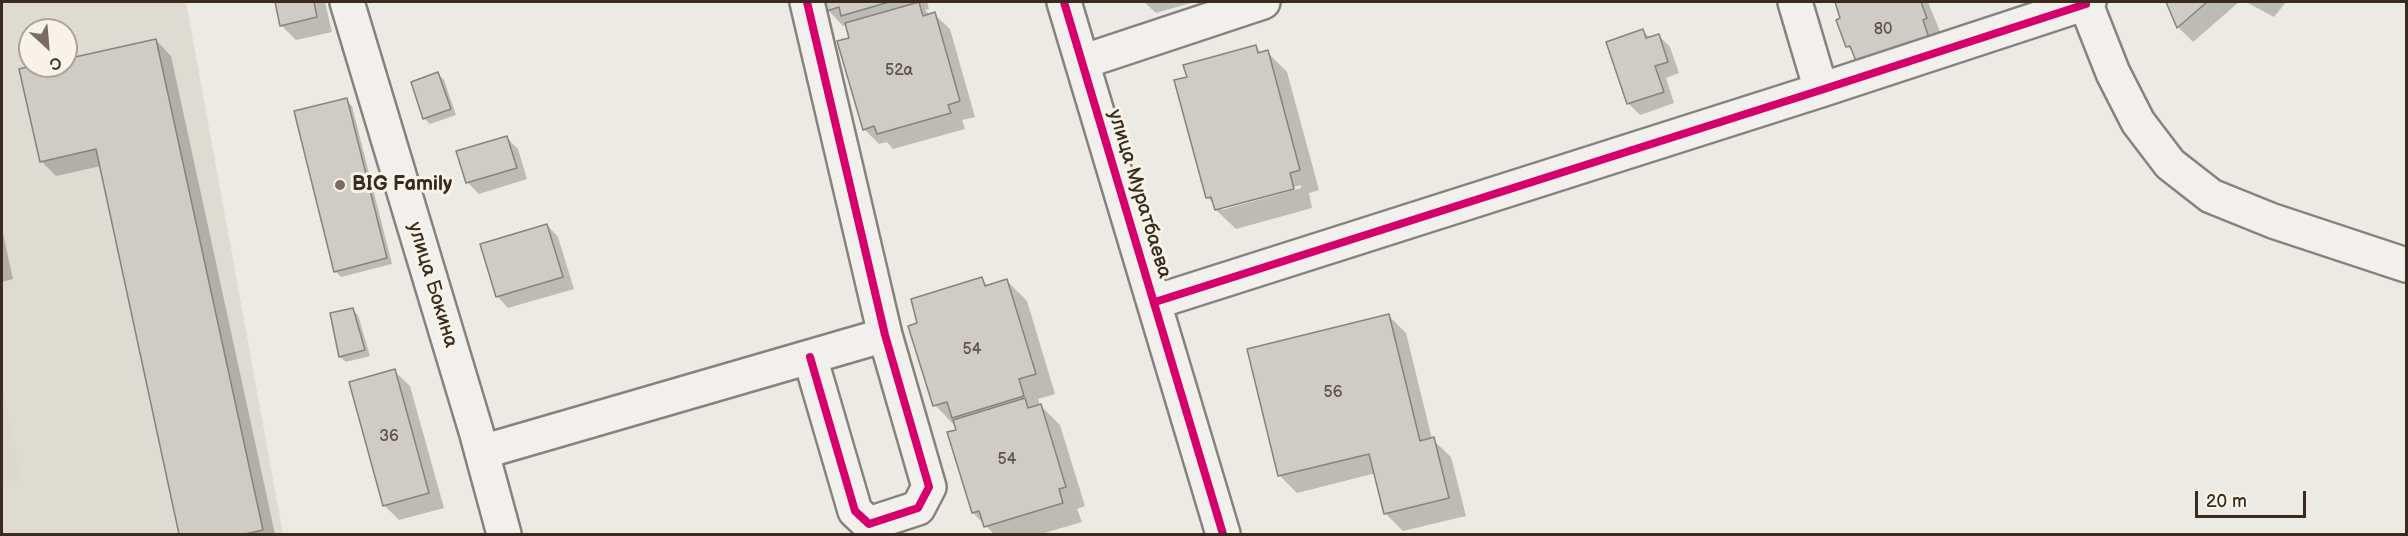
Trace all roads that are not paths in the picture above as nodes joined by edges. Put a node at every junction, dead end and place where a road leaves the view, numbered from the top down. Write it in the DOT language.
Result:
graph roads {
  1 [pos="347,2"];
  2 [pos="807,2"];
  3 [pos="1064,2"];
  4 [pos="1263,2"];
  5 [pos="1796,2"];
  6 [pos="2087,2"];
  7 [pos="1082,62"];
  8 [pos="1821,90"];
  9 [pos="2406,265"];
  10 [pos="1155,302"];
  11 [pos="885,335"];
  12 [pos="810,357"];
  13 [pos="482,452"];
  14 [pos="504,534"];
  15 [pos="1222,534"];
  1 -- 13 [label="street, улица Бокина"];
  2 -- 11 [label="street"];
  3 -- 7 [label="street, улица Муратбаева"];
  4 -- 7 [label="street"];
  5 -- 8 [label="street"];
  6 -- 8 [label="street"];
  6 -- 9 [label="street"];
  7 -- 10 [label="street, улица Муратбаева"];
  8 -- 10 [label="street"];
  10 -- 15 [label="street, улица Муратбаева"];
  11 -- 12 [label="street"];
  11 -- 12 [label="street"];
  12 -- 13 [label="street"];
  13 -- 14 [label="street, улица Бокина"];
}
